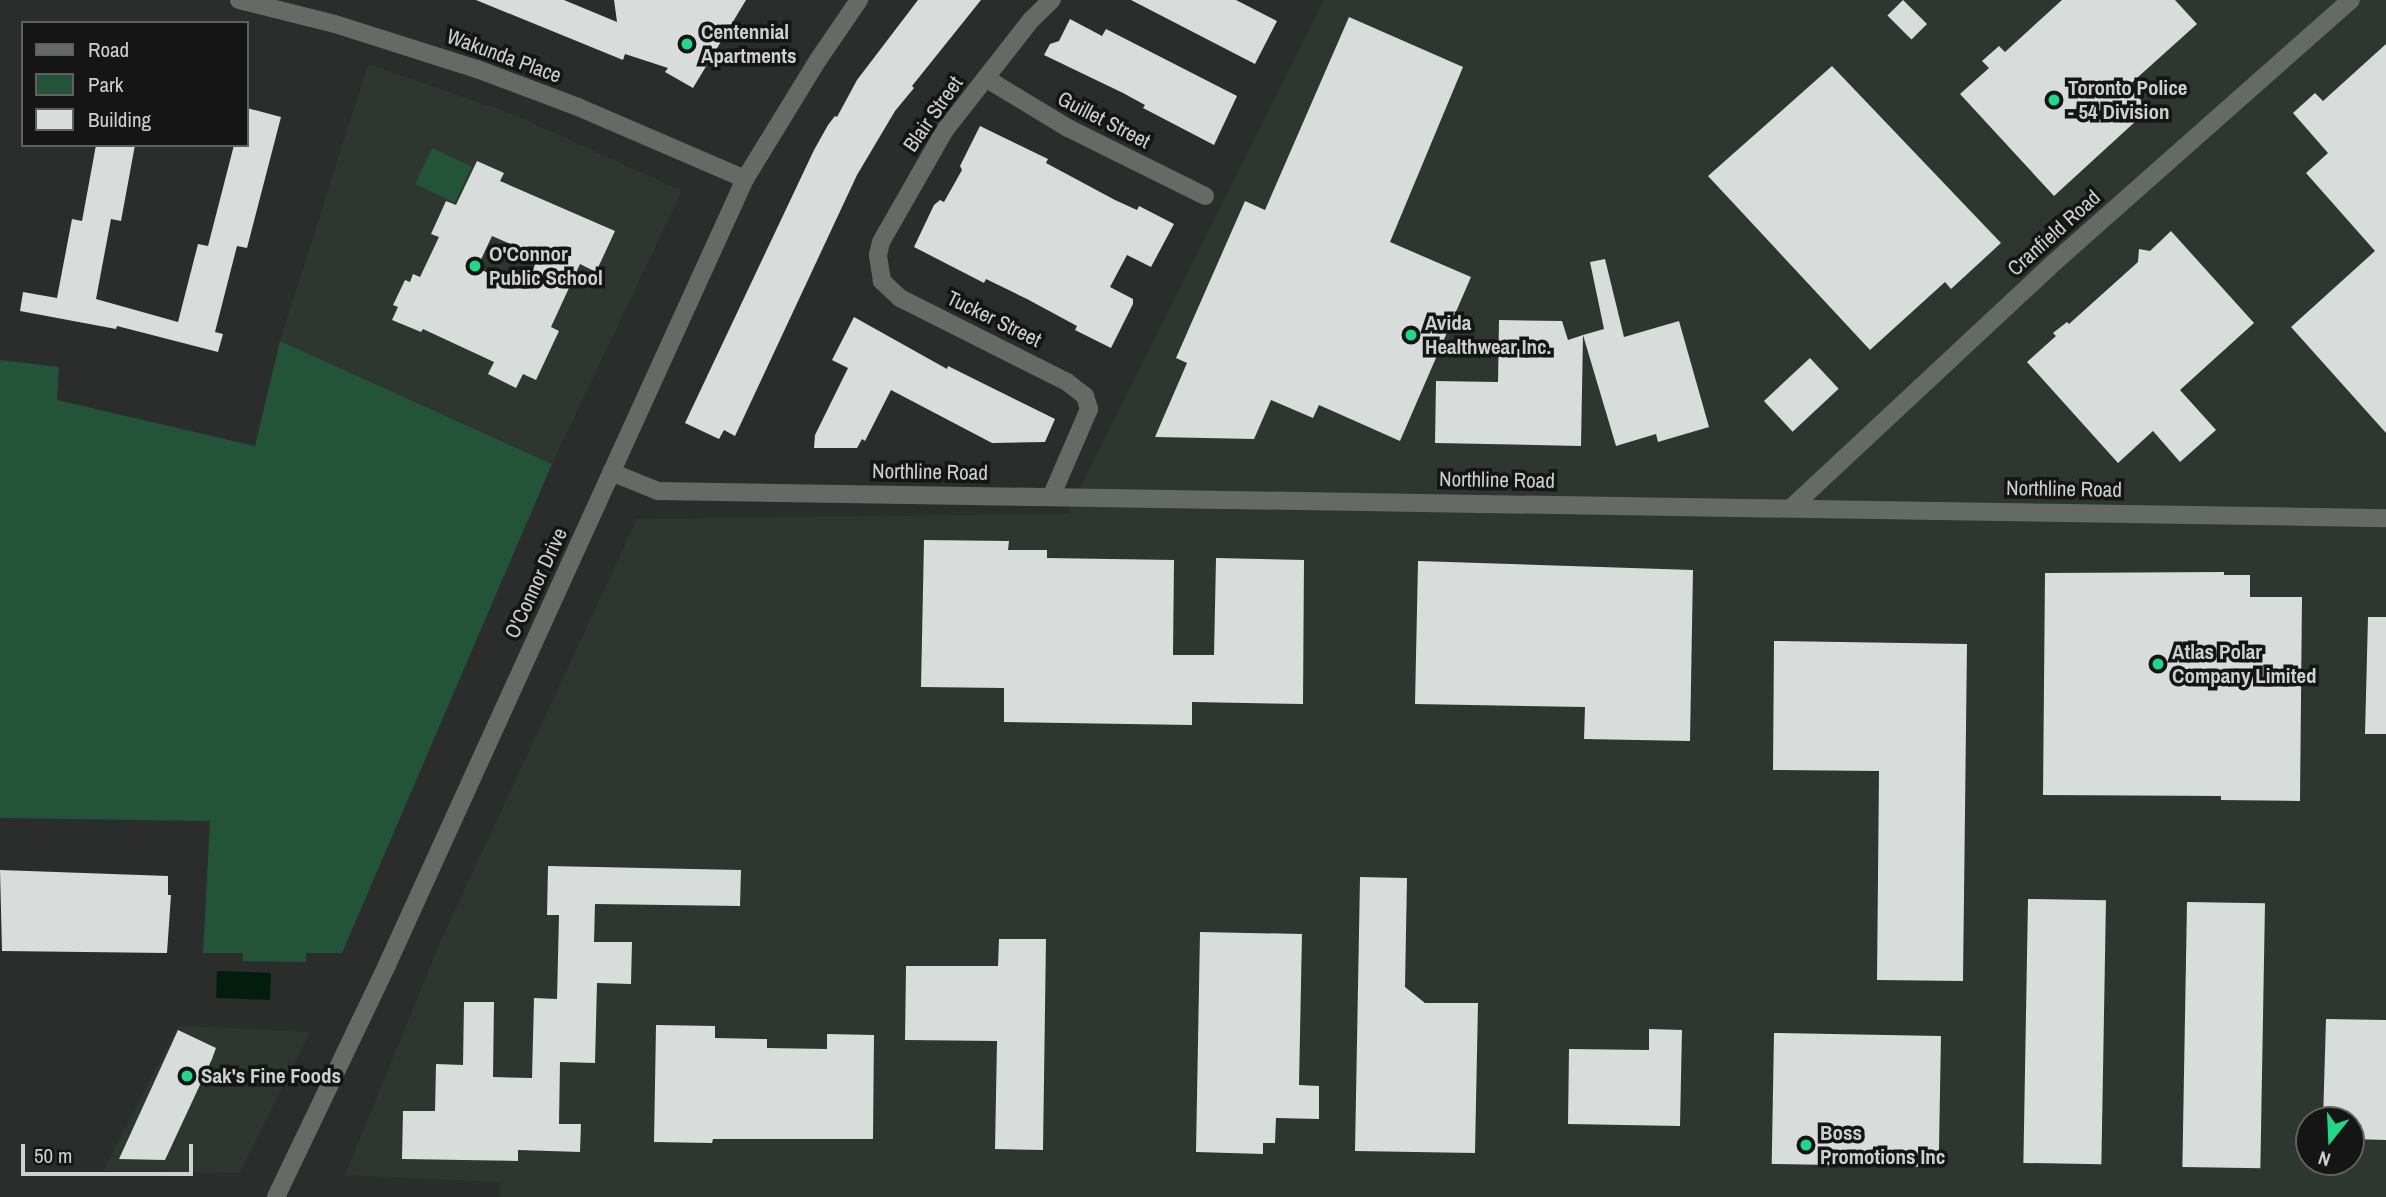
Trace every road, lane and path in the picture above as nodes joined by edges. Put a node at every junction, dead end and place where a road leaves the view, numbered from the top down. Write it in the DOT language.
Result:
graph roads {
  1 [pos="239,0"];
  2 [pos="859,0"];
  3 [pos="2351,0"];
  4 [pos="1049,1"];
  5 [pos="987,79"];
  6 [pos="746,179"];
  7 [pos="1205,196"];
  8 [pos="878,270"];
  9 [pos="611,472"];
  10 [pos="1051,497"];
  11 [pos="1793,506"];
  12 [pos="2386,518"];
  13 [pos="276,1197"];
  1 -- 6 [label="street, Wakunda Place"];
  2 -- 6 [label="street, O'Connor Drive"];
  3 -- 11 [label="street, Cranfield Road"];
  4 -- 5 [label="street, Blair Street"];
  5 -- 7 [label="street, Guillet Street"];
  5 -- 8 [label="street, Blair Street"];
  6 -- 9 [label="street, O'Connor Drive"];
  8 -- 10 [label="street, Tucker Street"];
  9 -- 10 [label="street, Northline Road"];
  9 -- 13 [label="street, O'Connor Drive"];
  10 -- 11 [label="street, Northline Road"];
  11 -- 12 [label="street, Northline Road"];
}
